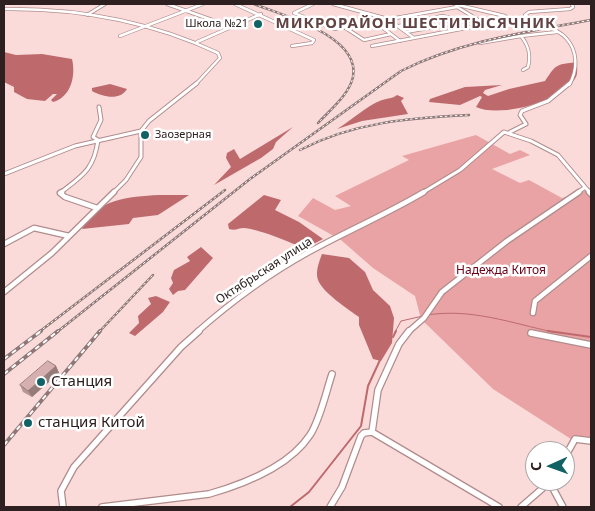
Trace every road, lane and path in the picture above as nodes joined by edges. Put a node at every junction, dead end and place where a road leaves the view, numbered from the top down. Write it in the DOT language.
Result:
graph roads {
  1 [pos="37,4"];
  2 [pos="105,4"];
  3 [pos="167,4"];
  4 [pos="203,4"];
  5 [pos="235,4"];
  6 [pos="313,4"];
  7 [pos="333,4"];
  8 [pos="572,4"];
  9 [pos="456,5"];
  10 [pos="33,8"];
  11 [pos="4,9"];
  12 [pos="185,10"];
  13 [pos="261,14"];
  14 [pos="86,15"];
  15 [pos="388,19"];
  16 [pos="478,20"];
  17 [pos="468,21"];
  18 [pos="374,22"];
  19 [pos="486,24"];
  20 [pos="148,25"];
  21 [pos="399,26"];
  22 [pos="232,27"];
  23 [pos="344,27"];
  24 [pos="406,32"];
  25 [pos="558,32"];
  26 [pos="391,34"];
  27 [pos="120,36"];
  28 [pos="521,36"];
  29 [pos="414,38"];
  30 [pos="400,41"];
  31 [pos="197,42"];
  32 [pos="480,43"];
  33 [pos="292,46"];
  34 [pos="372,46"];
  35 [pos="581,57"];
  36 [pos="523,70"];
  37 [pos="561,98"];
  38 [pos="99,107"];
  39 [pos="141,132"];
  40 [pos="506,132"];
  41 [pos="98,140"];
  42 [pos="4,174"];
  43 [pos="584,188"];
  44 [pos="591,194"];
  45 [pos="97,208"];
  46 [pos="69,236"];
  47 [pos="4,244"];
  48 [pos="591,256"];
  49 [pos="4,292"];
  50 [pos="533,313"];
  51 [pos="531,332"];
  52 [pos="591,345"];
  53 [pos="332,374"];
  54 [pos="372,432"];
  55 [pos="574,441"];
  56 [pos="591,441"];
  57 [pos="540,491"];
  58 [pos="555,491"];
  59 [pos="63,507"];
  60 [pos="102,507"];
  61 [pos="330,507"];
  62 [pos="498,507"];
  63 [pos="521,507"];
  64 [pos="563,507"];
  1 -- 10 [label="street"];
  2 -- 14 [label="street"];
  3 -- 12 [label="street"];
  4 -- 12 [label="street"];
  5 -- 13 [label="street"];
  6 -- 23 [label="street"];
  7 -- 15 [label="street"];
  8 -- 25 [label="street"];
  9 -- 15 [label="street"];
  9 -- 16 [label="street"];
  9 -- 19 [label="street"];
  10 -- 11 [label="street"];
  10 -- 14 [label="street"];
  12 -- 20 [label="street"];
  12 -- 22 [label="street"];
  13 -- 22 [label="street"];
  13 -- 33 [label="street"];
  14 -- 20 [label="street"];
  15 -- 18 [label="street"];
  15 -- 21 [label="street"];
  16 -- 17 [label="street"];
  16 -- 19 [label="street"];
  17 -- 21 [label="street"];
  17 -- 24 [label="street"];
  18 -- 23 [label="street"];
  18 -- 26 [label="street"];
  19 -- 29 [label="street"];
  20 -- 27 [label="street"];
  20 -- 31 [label="street"];
  21 -- 24 [label="street"];
  22 -- 31 [label="street"];
  23 -- 26 [label="street"];
  24 -- 29 [label="street"];
  25 -- 28 [label="street"];
  25 -- 35 [label="street"];
  26 -- 30 [label="street"];
  28 -- 32 [label="street"];
  28 -- 36 [label="street"];
  29 -- 30 [label="street"];
  30 -- 34 [label="street"];
  31 -- 39 [label="street"];
  37 -- 40 [label="street, Октябрьская улица"];
  38 -- 41 [label="street"];
  39 -- 41 [label="street"];
  39 -- 45 [label="street"];
  40 -- 43 [label="street"];
  40 -- 59 [label="street, Октябрьская улица"];
  41 -- 42 [label="street"];
  41 -- 45 [label="street"];
  43 -- 44 [label="street"];
  43 -- 54 [label="street"];
  45 -- 46 [label="street"];
  46 -- 47 [label="street"];
  46 -- 49 [label="street"];
  48 -- 50 [label="street"];
  51 -- 52 [label="street"];
  53 -- 60 [label="street"];
  54 -- 61 [label="street"];
  54 -- 62 [label="street"];
  55 -- 56 [label="street"];
  57 -- 63 [label="street"];
  58 -- 64 [label="street"];
}
